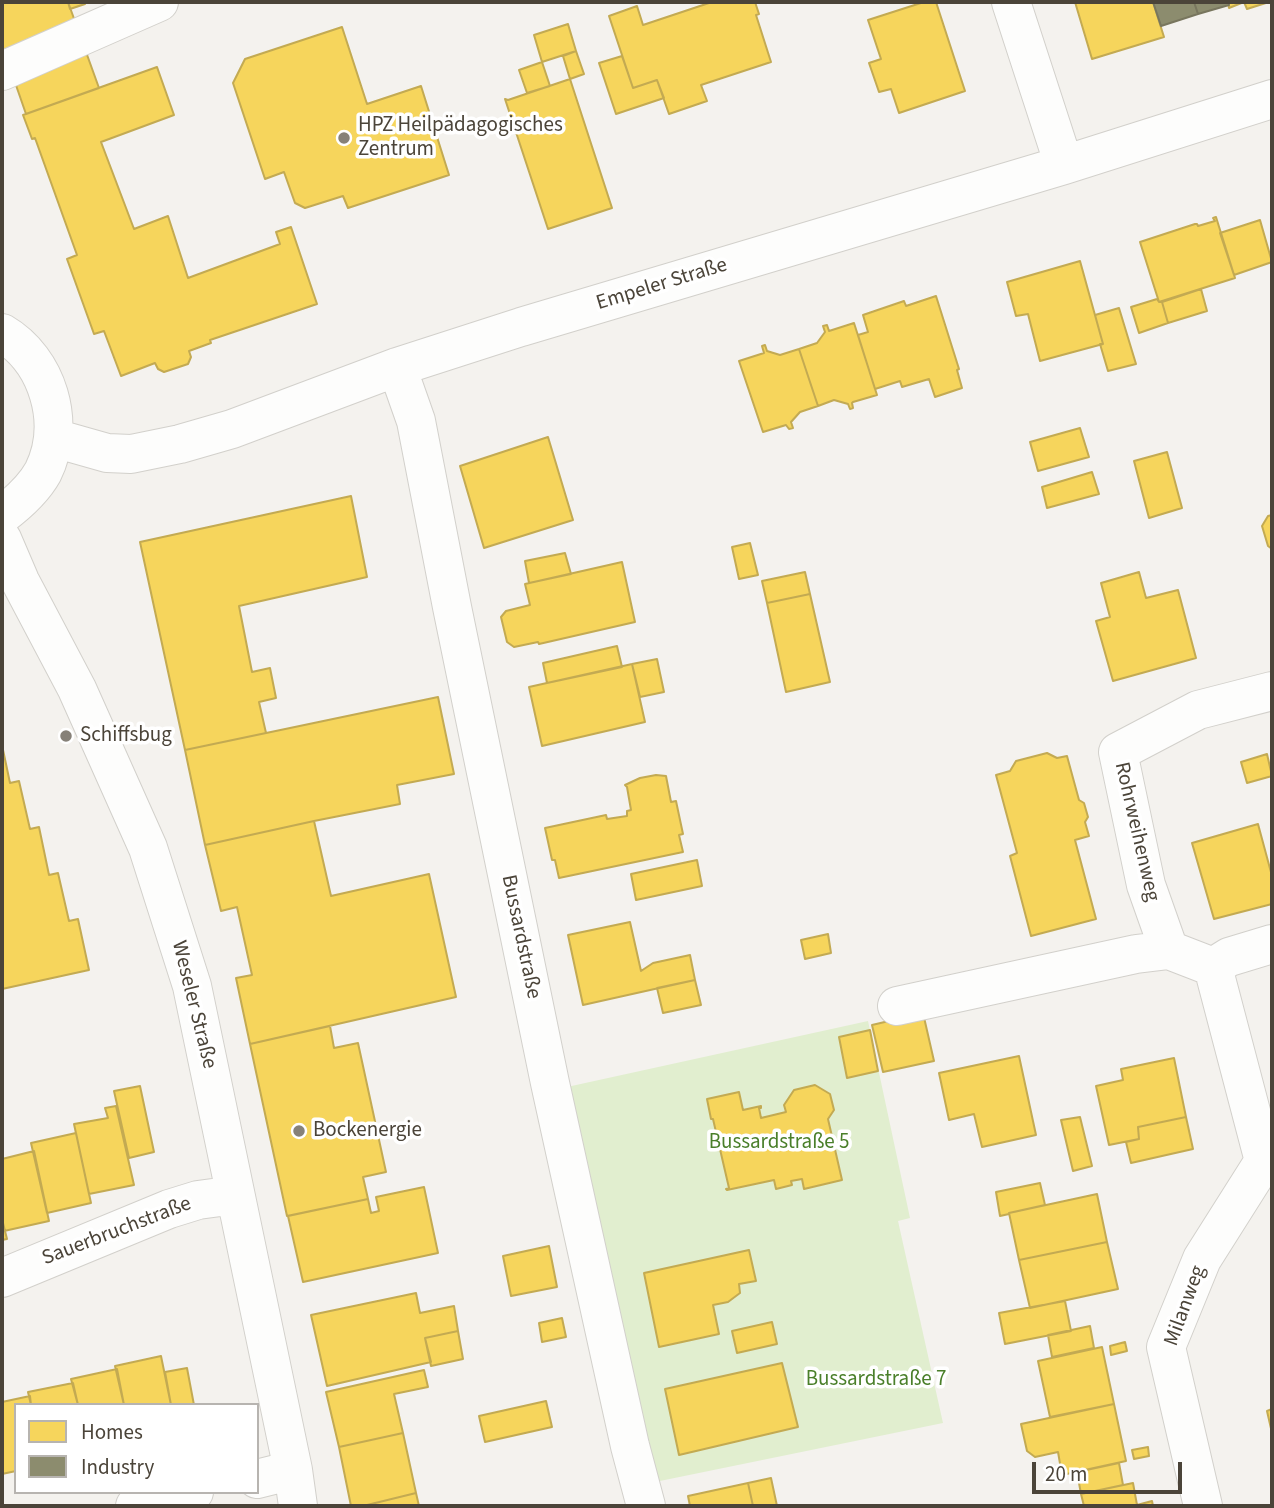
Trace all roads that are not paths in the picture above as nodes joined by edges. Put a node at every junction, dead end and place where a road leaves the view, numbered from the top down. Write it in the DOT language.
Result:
graph roads {
  1 [pos="159,2"];
  2 [pos="1011,2"];
  3 [pos="2,71"];
  4 [pos="1272,99"];
  5 [pos="1064,165"];
  6 [pos="2,333"];
  7 [pos="397,367"];
  8 [pos="54,438"];
  9 [pos="2,515"];
  10 [pos="2,539"];
  11 [pos="1272,691"];
  12 [pos="1272,944"];
  13 [pos="1169,950"];
  14 [pos="1213,967"];
  15 [pos="897,1006"];
  16 [pos="1268,1160"];
  17 [pos="235,1195"];
  18 [pos="2,1278"];
  19 [pos="287,1492"];
  20 [pos="186,1494"];
  21 [pos="135,1506"];
  22 [pos="646,1506"];
  23 [pos="1203,1506"];
  1 -- 3 [label="street"];
  2 -- 5 [label="street"];
  4 -- 5 [label="street, Empeler Straße"];
  5 -- 7 [label="street, Empeler Straße"];
  6 -- 8 [label="street"];
  7 -- 8 [label="street, Empeler Straße"];
  7 -- 22 [label="street, Bussardstraße"];
  8 -- 9 [label="street"];
  10 -- 17 [label="street, Weseler Straße"];
  11 -- 13 [label="street, Rohrweihenweg"];
  12 -- 14 [label="street"];
  13 -- 14 [label="street"];
  13 -- 15 [label="street"];
  14 -- 16 [label="street"];
  16 -- 23 [label="street, Milanweg"];
  17 -- 18 [label="street, Sauerbruchstraße"];
  17 -- 19 [label="street, Weseler Straße"];
  20 -- 21 [label="street"];
}
